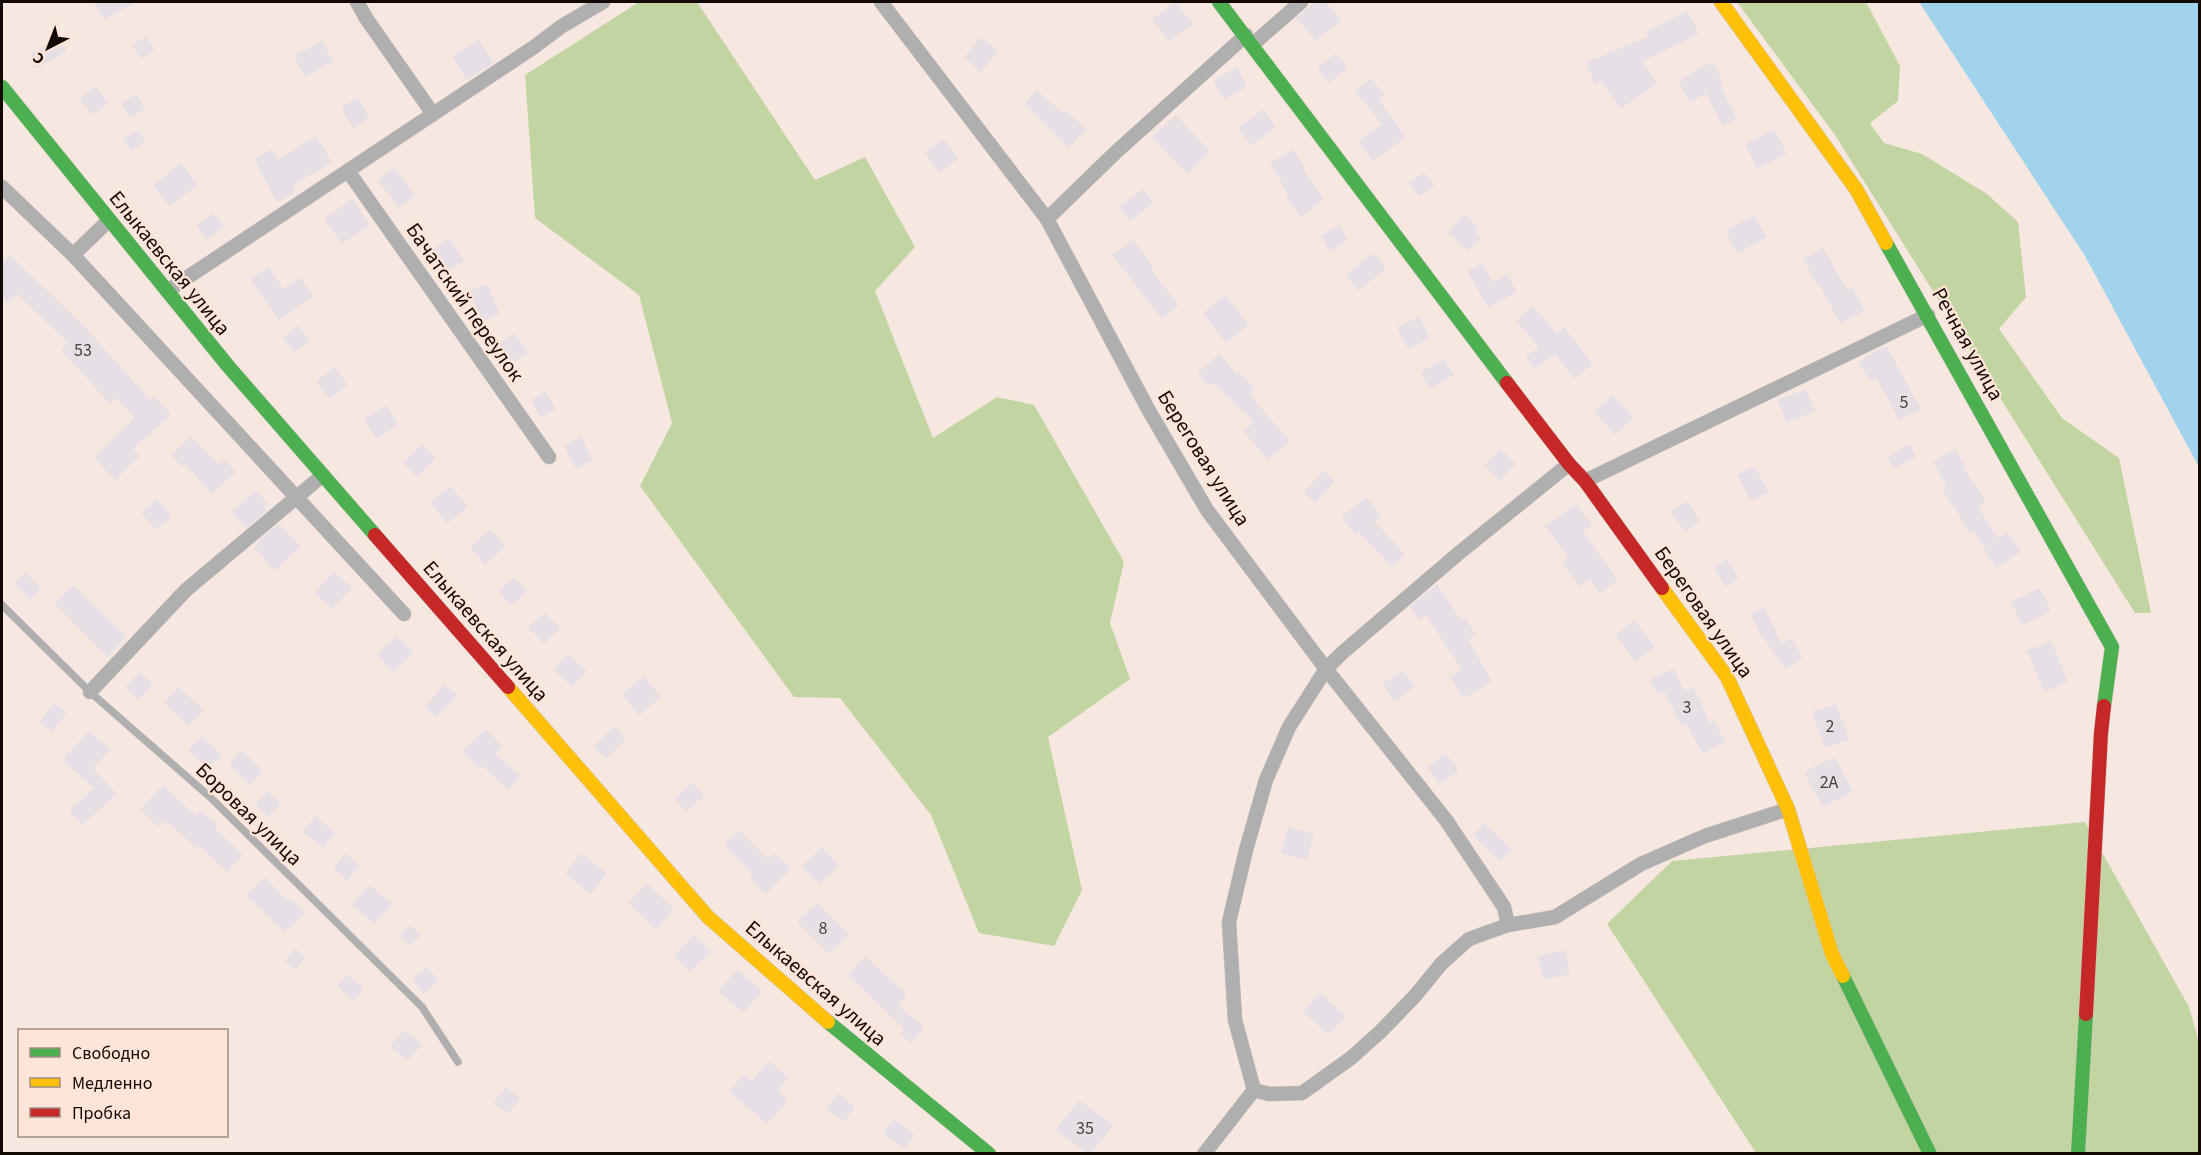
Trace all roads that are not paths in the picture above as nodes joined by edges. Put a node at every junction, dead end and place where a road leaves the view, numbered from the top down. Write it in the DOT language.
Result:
graph roads {
  1 [pos="357,2"];
  2 [pos="603,2"];
  3 [pos="880,2"];
  4 [pos="1218,2"];
  5 [pos="1301,2"];
  6 [pos="1721,2"];
  7 [pos="1249,40"];
  8 [pos="2,87"];
  9 [pos="433,114"];
  10 [pos="348,171"];
  11 [pos="2,187"];
  12 [pos="1047,219"];
  13 [pos="108,221"];
  14 [pos="73,255"];
  15 [pos="167,291"];
  16 [pos="1928,315"];
  17 [pos="549,457"];
  18 [pos="1569,464"];
  19 [pos="323,475"];
  20 [pos="1585,481"];
  21 [pos="297,497"];
  22 [pos="2,605"];
  23 [pos="404,614"];
  24 [pos="1326,669"];
  25 [pos="90,692"];
  26 [pos="1788,809"];
  27 [pos="1508,925"];
  28 [pos="458,1062"];
  29 [pos="1254,1090"];
  30 [pos="989,1154"];
  31 [pos="1204,1154"];
  32 [pos="1930,1154"];
  33 [pos="2078,1154"];
  1 -- 9 [label="street"];
  2 -- 9 [label="street"];
  3 -- 12 [label="street, Береговая улица"];
  4 -- 7 [label="street, Береговая улица"];
  5 -- 7 [label="street"];
  6 -- 16 [label="street, Речная улица"];
  7 -- 12 [label="street"];
  7 -- 18 [label="street, Береговая улица"];
  8 -- 13 [label="street, Елыкаевская улица"];
  9 -- 10 [label="street"];
  10 -- 15 [label="street"];
  10 -- 17 [label="street, Бачатский переулок"];
  11 -- 14 [label="street"];
  12 -- 24 [label="street, Береговая улица"];
  13 -- 14 [label="street"];
  13 -- 15 [label="street, Елыкаевская улица"];
  14 -- 21 [label="street"];
  15 -- 19 [label="street, Елыкаевская улица"];
  16 -- 20 [label="street"];
  16 -- 33 [label="street, Речная улица"];
  18 -- 20 [label="street, Береговая улица"];
  18 -- 24 [label="street"];
  19 -- 21 [label="street"];
  19 -- 30 [label="street, Елыкаевская улица"];
  20 -- 26 [label="street, Береговая улица"];
  21 -- 23 [label="street"];
  21 -- 25 [label="street"];
  22 -- 25 [label="lane, Боровая улица"];
  24 -- 27 [label="street, Береговая улица"];
  24 -- 29 [label="street"];
  25 -- 28 [label="lane, Боровая улица"];
  26 -- 27 [label="street"];
  26 -- 32 [label="street, Береговая улица"];
  27 -- 29 [label="street"];
  29 -- 31 [label="street"];
}
